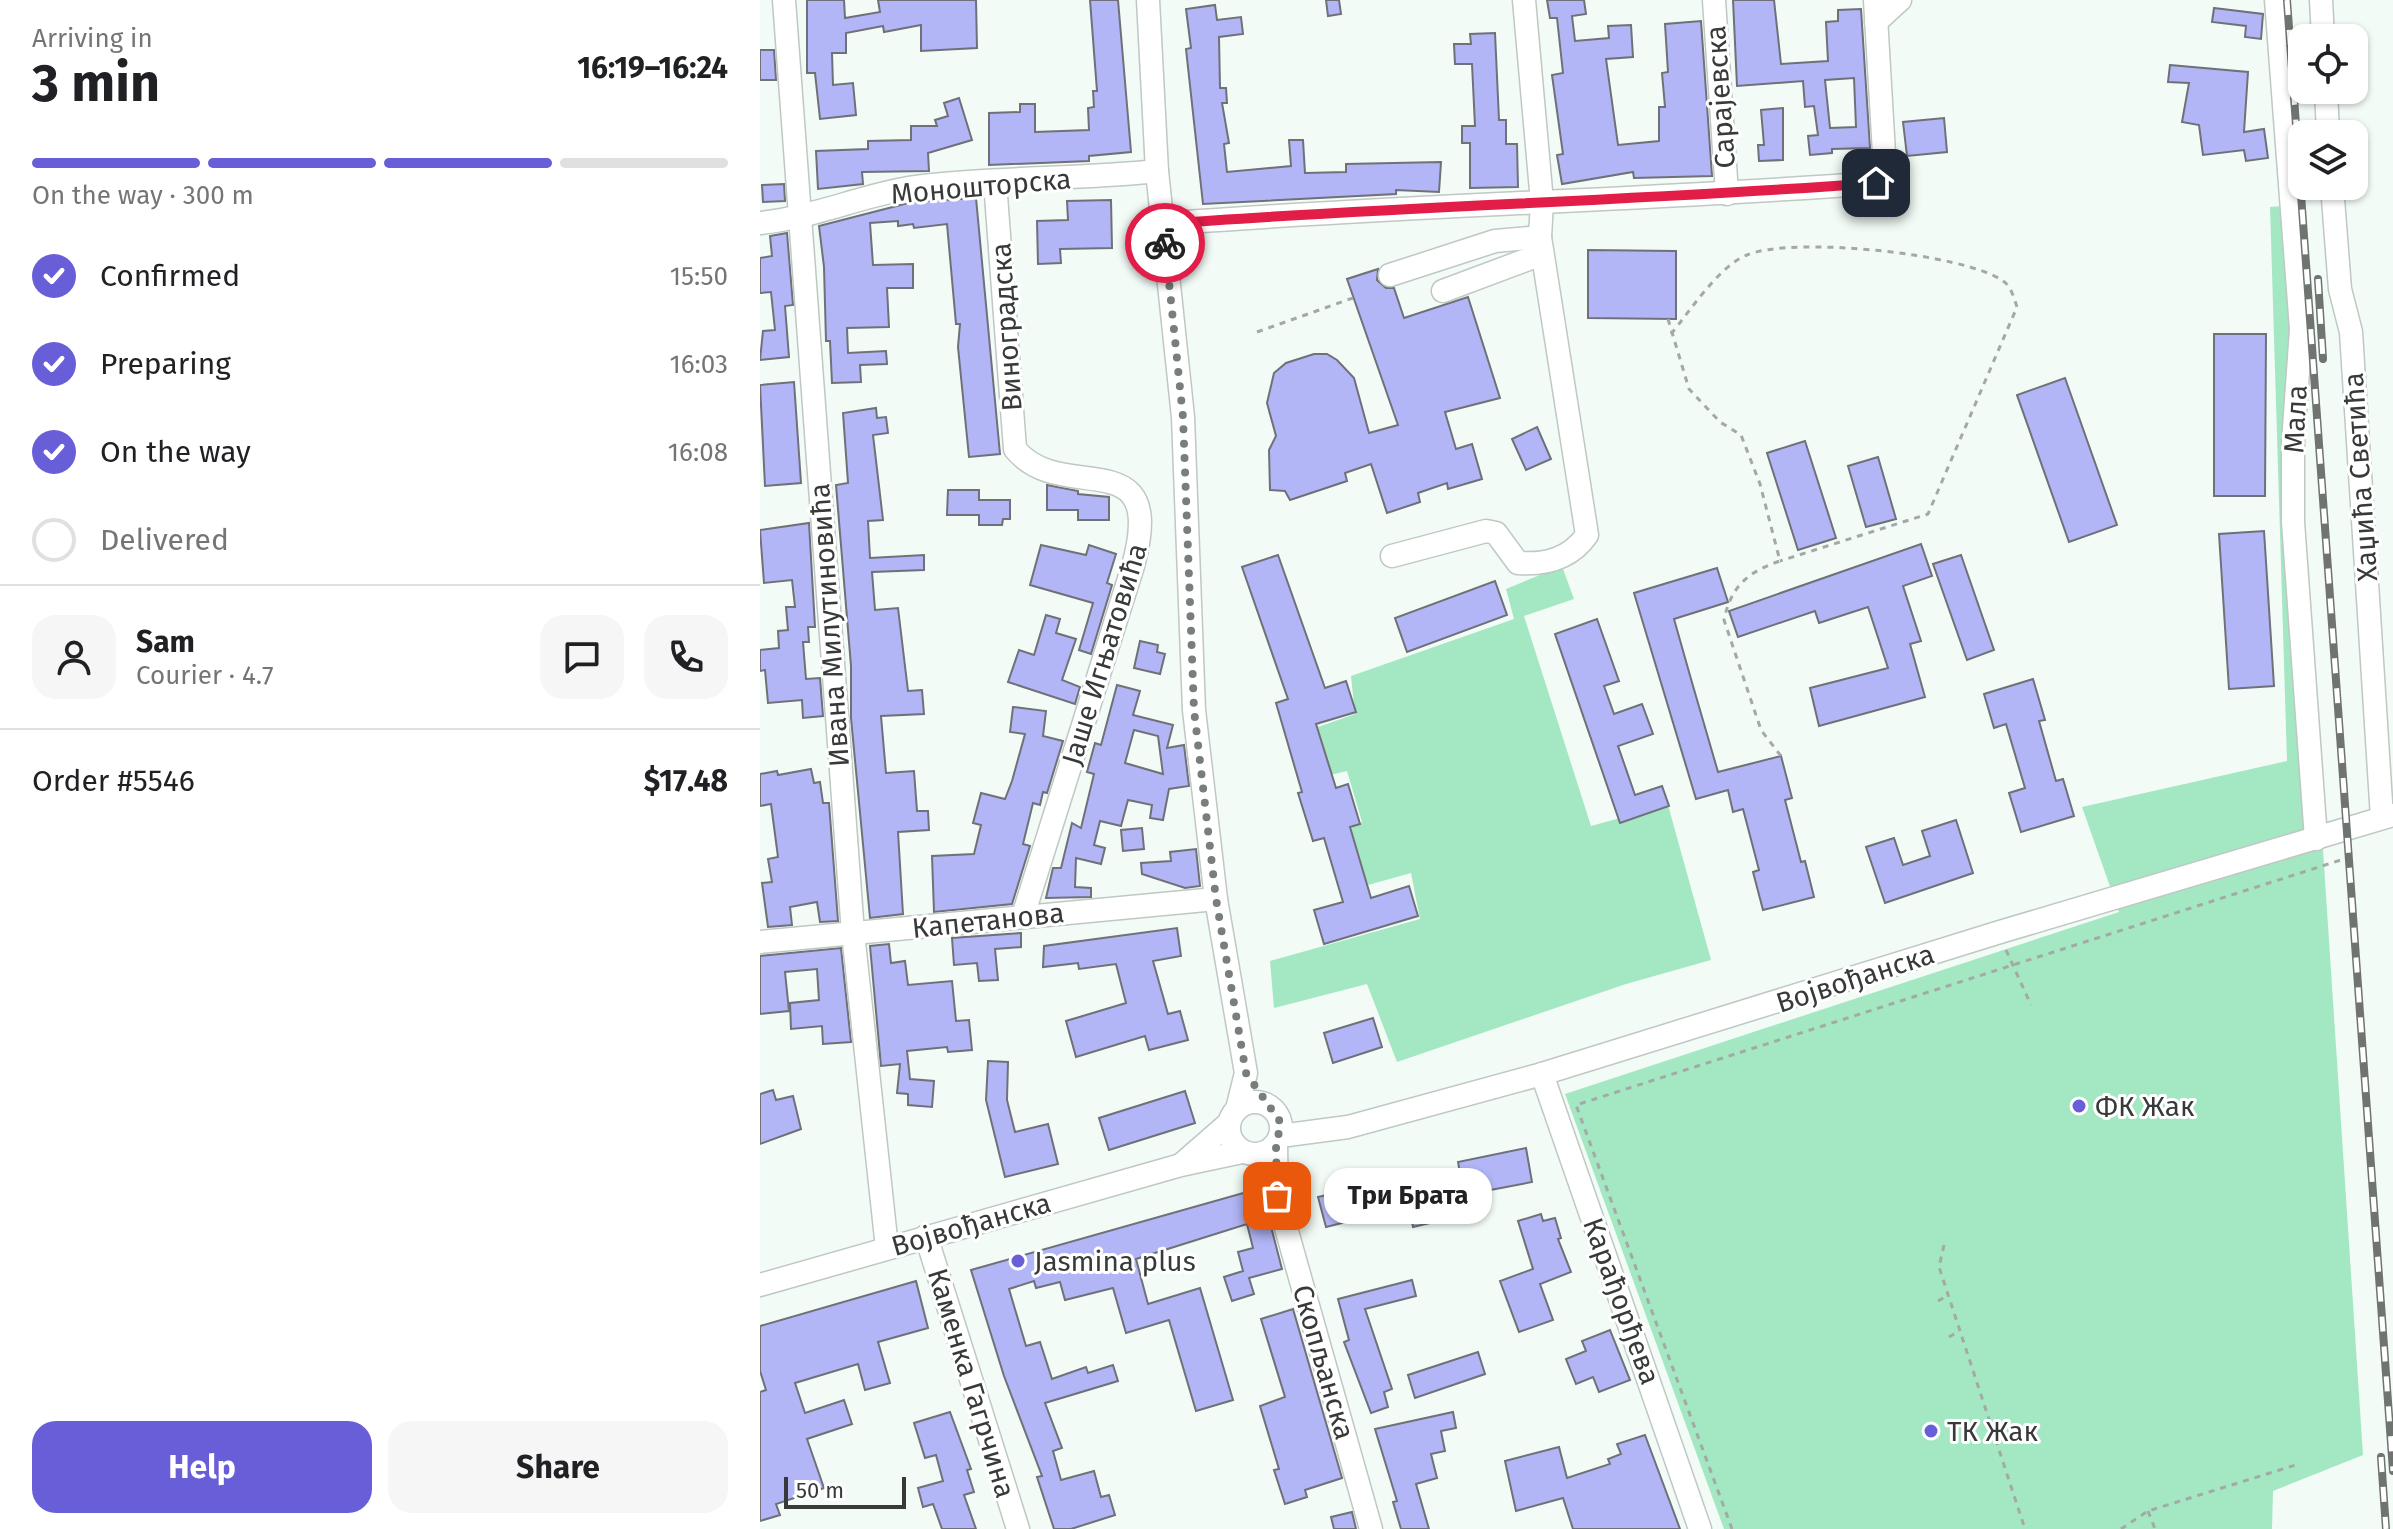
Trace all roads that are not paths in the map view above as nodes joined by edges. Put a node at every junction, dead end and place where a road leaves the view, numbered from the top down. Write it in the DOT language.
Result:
graph roads {
  1 [pos="784,0"];
  2 [pos="1148,0"];
  3 [pos="1524,0"];
  4 [pos="1714,0"];
  5 [pos="1900,0"];
  6 [pos="2276,0"];
  7 [pos="2321,0"];
  8 [pos="1876,11"];
  9 [pos="2322,24"];
  10 [pos="1157,171"];
  11 [pos="995,182"];
  12 [pos="1727,194"];
  13 [pos="2333,200"];
  14 [pos="1542,202"];
  15 [pos="799,219"];
  16 [pos="760,223"];
  17 [pos="1163,224"];
  18 [pos="1541,246"];
  19 [pos="1390,275"];
  20 [pos="1443,291"];
  21 [pos="1032,464"];
  22 [pos="1392,556"];
  23 [pos="2387,816"];
  24 [pos="2316,839"];
  25 [pos="1216,899"];
  26 [pos="1023,916"];
  27 [pos="853,933"];
  28 [pos="760,942"];
  29 [pos="1246,1073"];
  30 [pos="1542,1074"];
  31 [pos="1233,1116"];
  32 [pos="1276,1126"];
  33 [pos="1247,1153"];
  34 [pos="1181,1165"];
  35 [pos="1277,1196"];
  36 [pos="926,1236"];
  37 [pos="887,1248"];
  38 [pos="760,1285"];
  39 [pos="1018,1529"];
  40 [pos="1371,1529"];
  41 [pos="1700,1529"];
  1 -- 15 [label="street, Ивана Милутиновића"];
  2 -- 10 [label="street"];
  3 -- 14 [label="street"];
  4 -- 12 [label="street, Сарајевска"];
  5 -- 8 [label="street"];
  6 -- 24 [label="street, Мала"];
  7 -- 9 [label="street"];
  8 -- 12 [label="street"];
  10 -- 11 [label="street, Моношторска"];
  10 -- 17 [label="street"];
  11 -- 15 [label="street, Моношторска"];
  11 -- 21 [label="street, Виноградска"];
  12 -- 14 [label="street"];
  13 -- 23 [label="street, Хаџића Светића"];
  14 -- 17 [label="street"];
  14 -- 18 [label="street"];
  15 -- 16 [label="street, Моношторска"];
  15 -- 27 [label="street, Ивана Милутиновића"];
  17 -- 25 [label="street"];
  18 -- 19 [label="street"];
  18 -- 20 [label="street"];
  18 -- 22 [label="street"];
  21 -- 26 [label="street, Јаше Игњатовића"];
  23 -- 24 [label="street, Војвођанска"];
  24 -- 30 [label="street, Војвођанска"];
  25 -- 26 [label="street, Капетанова"];
  25 -- 29 [label="street"];
  26 -- 27 [label="street, Капетанова"];
  27 -- 28 [label="street, Капетанова"];
  27 -- 37 [label="street, Ивана Милутиновића"];
  29 -- 31 [label="street"];
  29 -- 32 [label="street"];
  30 -- 32 [label="street, Војвођанска"];
  30 -- 41 [label="street, Карађорђева"];
  31 -- 32 [label="street"];
  31 -- 33 [label="street"];
  31 -- 34 [label="street, Војвођанска"];
  32 -- 33 [label="street"];
  32 -- 35 [label="street, Скопљанска"];
  33 -- 34 [label="street, Војвођанска"];
  33 -- 35 [label="street, Скопљанска"];
  34 -- 36 [label="street, Војвођанска"];
  35 -- 40 [label="street, Скопљанска"];
  36 -- 37 [label="street, Војвођанска"];
  36 -- 39 [label="street, Каменка Гагрчина"];
  37 -- 38 [label="street, Војвођанска"];
}
